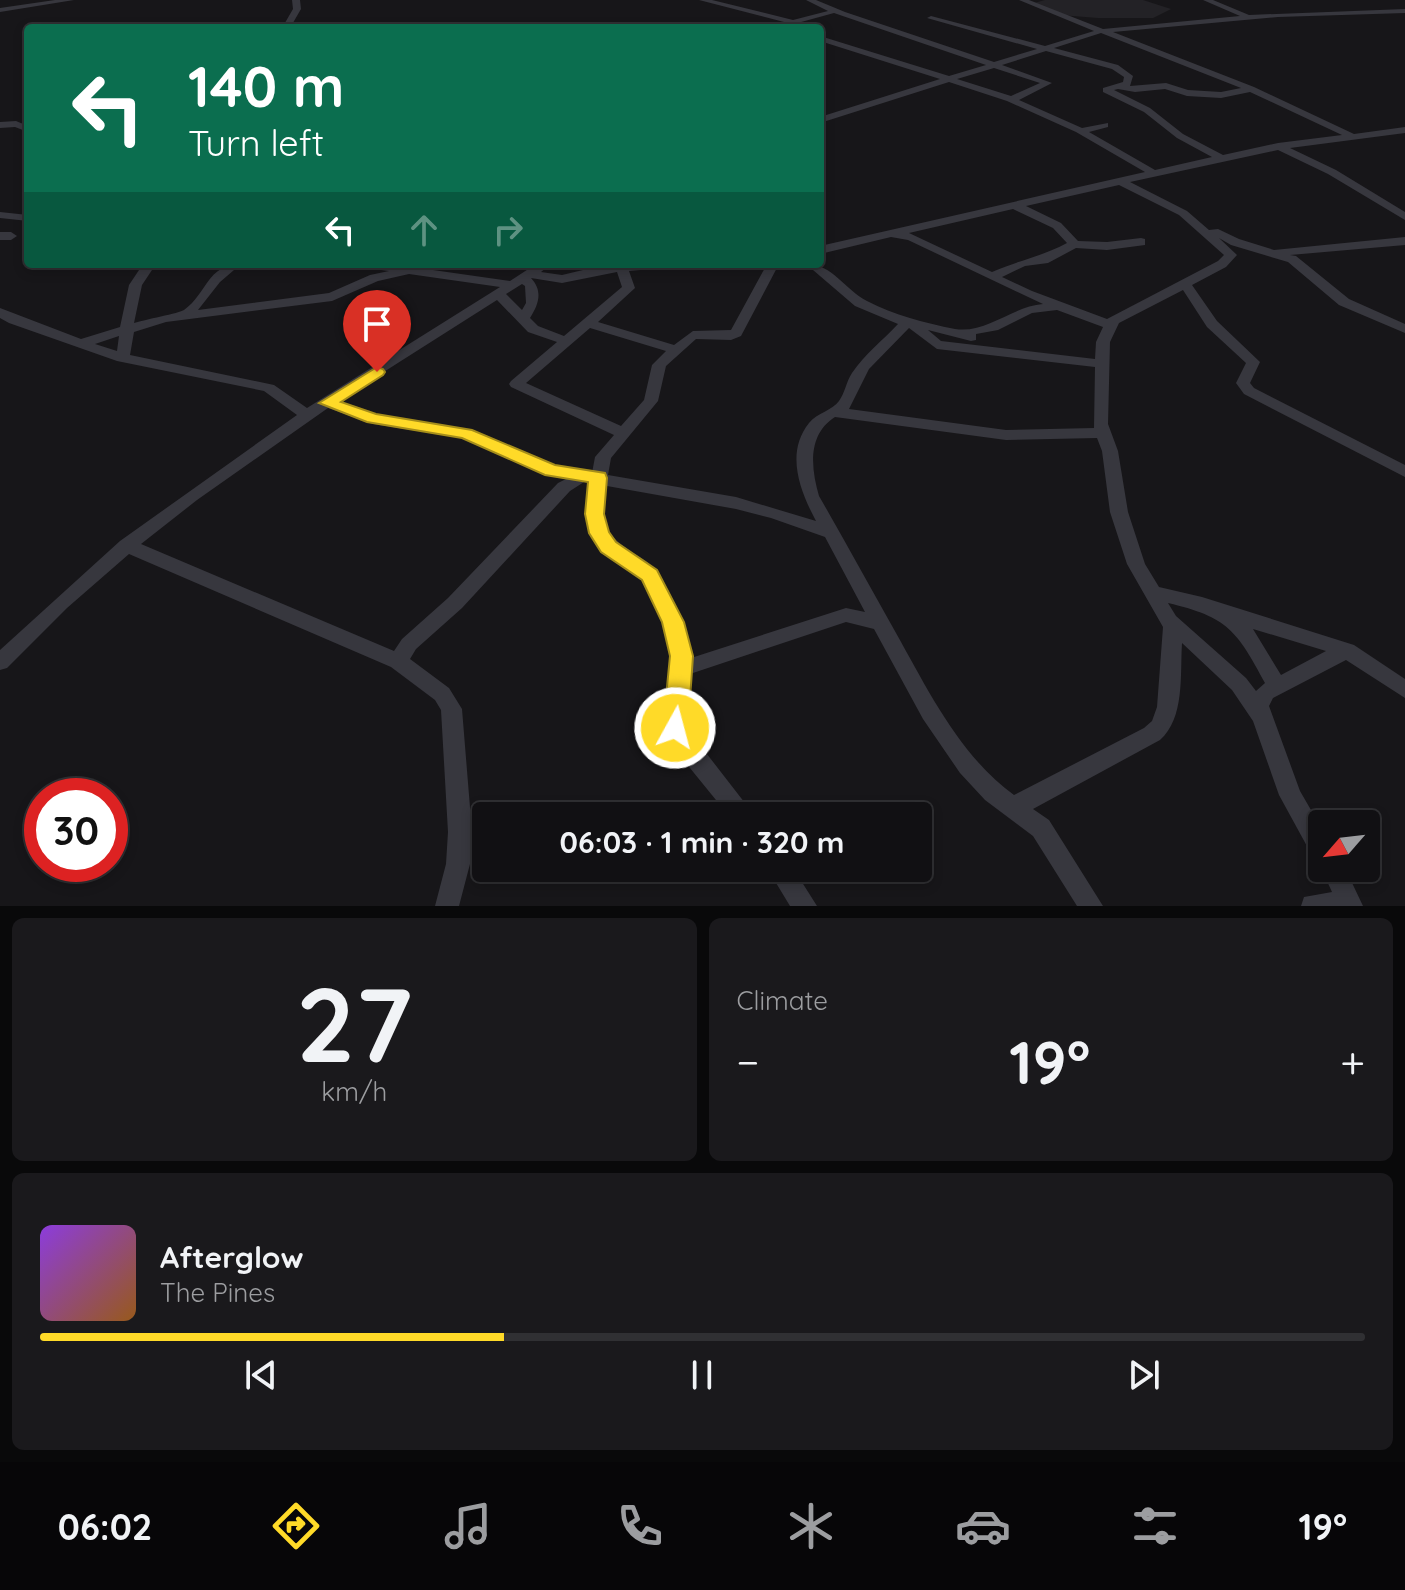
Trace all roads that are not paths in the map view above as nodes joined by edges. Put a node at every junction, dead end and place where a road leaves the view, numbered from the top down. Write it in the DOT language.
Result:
graph roads {
  1 [pos="70,0"];
  2 [pos="296,0"];
  3 [pos="703,0"];
  4 [pos="810,0"];
  5 [pos="1023,0"];
  6 [pos="1207,0"];
  7 [pos="0,10"];
  8 [pos="835,11"];
  9 [pos="1405,11"];
  10 [pos="1251,17"];
  11 [pos="931,18"];
  12 [pos="792,22"];
  13 [pos="288,24"];
  14 [pos="787,24"];
  15 [pos="1101,31"];
  16 [pos="824,39"];
  17 [pos="1040,49"];
  18 [pos="996,63"];
  19 [pos="948,79"];
  20 [pos="1120,87"];
  21 [pos="1251,89"];
  22 [pos="1011,100"];
  23 [pos="824,119"];
  24 [pos="1105,125"];
  25 [pos="1081,131"];
  26 [pos="1405,133"];
  27 [pos="1351,136"];
  28 [pos="1277,146"];
  29 [pos="1221,158"];
  30 [pos="1153,173"];
  31 [pos="1120,181"];
  32 [pos="1027,205"];
  33 [pos="0,215"];
  34 [pos="1405,217"];
  35 [pos="24,218"];
  36 [pos="1200,227"];
  37 [pos="911,233"];
  38 [pos="1405,241"];
  39 [pos="1141,242"];
  40 [pos="1074,244"];
  41 [pos="824,249"];
  42 [pos="1274,252"];
  43 [pos="147,268"];
  44 [pos="230,268"];
  45 [pos="395,268"];
  46 [pos="539,268"];
  47 [pos="622,268"];
  48 [pos="771,268"];
  49 [pos="817,268"];
  50 [pos="410,270"];
  51 [pos="991,277"];
  52 [pos="517,283"];
  53 [pos="1185,283"];
  54 [pos="1058,306"];
  55 [pos="0,312"];
  56 [pos="188,314"];
  57 [pos="523,319"];
  58 [pos="906,321"];
  59 [pos="588,323"];
  60 [pos="1110,325"];
  61 [pos="129,326"];
  62 [pos="1405,329"];
  63 [pos="963,333"];
  64 [pos="566,341"];
  65 [pos="79,344"];
  66 [pos="674,349"];
  67 [pos="974,350"];
  68 [pos="122,358"];
  69 [pos="1102,364"];
  70 [pos="328,403"];
  71 [pos="833,412"];
  72 [pos="308,416"];
  73 [pos="623,433"];
  74 [pos="1103,433"];
  75 [pos="1405,472"];
  76 [pos="592,475"];
  77 [pos="834,534"];
  78 [pos="126,545"];
  79 [pos="1152,592"];
  80 [pos="1229,614"];
  81 [pos="1170,621"];
  82 [pos="878,623"];
  83 [pos="1347,650"];
  84 [pos="398,661"];
  85 [pos="0,662"];
  86 [pos="681,669"];
  87 [pos="1277,687"];
  88 [pos="1405,690"];
  89 [pos="1261,716"];
  90 [pos="732,802"];
  91 [pos="1014,807"];
  92 [pos="1308,826"];
  93 [pos="789,882"];
  94 [pos="1340,882"];
  95 [pos="447,906"];
  96 [pos="805,906"];
  97 [pos="1091,906"];
  98 [pos="1313,906"];
  99 [pos="1341,906"];
  100 [pos="1351,906"];
  1 -- 7 [label="street"];
  2 -- 13 [label="street"];
  3 -- 12 [label="street"];
  4 -- 8 [label="street"];
  5 -- 15 [label="street"];
  6 -- 10 [label="street"];
  8 -- 12 [label="street"];
  8 -- 18 [label="street"];
  9 -- 10 [label="street"];
  10 -- 15 [label="street"];
  11 -- 17 [label="street"];
  12 -- 14 [label="street"];
  15 -- 17 [label="street"];
  15 -- 21 [label="street"];
  16 -- 19 [label="street"];
  17 -- 18 [label="street"];
  17 -- 20 [label="street"];
  18 -- 19 [label="street"];
  18 -- 22 [label="street"];
  19 -- 22 [label="street"];
  19 -- 23 [label="street"];
  20 -- 21 [label="street"];
  20 -- 29 [label="street"];
  21 -- 27 [label="street"];
  22 -- 25 [label="street"];
  24 -- 25 [label="street"];
  25 -- 30 [label="street"];
  26 -- 27 [label="street"];
  27 -- 28 [label="street"];
  28 -- 29 [label="street"];
  28 -- 34 [label="street"];
  29 -- 30 [label="street"];
  30 -- 31 [label="street"];
  31 -- 32 [label="street"];
  31 -- 36 [label="street"];
  32 -- 37 [label="street"];
  32 -- 40 [label="street"];
  33 -- 35 [label="street"];
  36 -- 42 [label="street"];
  36 -- 53 [label="street"];
  37 -- 41 [label="street"];
  37 -- 51 [label="street"];
  38 -- 42 [label="street"];
  39 -- 40 [label="street"];
  40 -- 51 [label="street"];
  42 -- 62 [label="street"];
  43 -- 61 [label="street"];
  44 -- 56 [label="street"];
  45 -- 50 [label="street"];
  46 -- 52 [label="street"];
  47 -- 52 [label="street"];
  47 -- 59 [label="street"];
  48 -- 66 [label="street"];
  49 -- 58 [label="street"];
  50 -- 52 [label="street"];
  50 -- 56 [label="street"];
  51 -- 54 [label="street"];
  52 -- 57 [label="street"];
  52 -- 57 [label="street"];
  52 -- 70 [label="street"];
  53 -- 60 [label="street"];
  53 -- 75 [label="street"];
  54 -- 60 [label="street"];
  54 -- 63 [label="street"];
  55 -- 65 [label="street"];
  56 -- 61 [label="street"];
  57 -- 64 [label="street"];
  58 -- 63 [label="street"];
  58 -- 67 [label="street"];
  58 -- 71 [label="street"];
  59 -- 64 [label="street"];
  59 -- 66 [label="street"];
  60 -- 69 [label="street"];
  61 -- 65 [label="street"];
  61 -- 68 [label="street"];
  63 -- 67 [label="street"];
  64 -- 73 [label="street"];
  65 -- 68 [label="street"];
  66 -- 73 [label="street"];
  67 -- 69 [label="street"];
  68 -- 72 [label="street"];
  69 -- 74 [label="street"];
  70 -- 72 [label="street"];
  70 -- 76 [label="street"];
  71 -- 74 [label="street"];
  71 -- 77 [label="street"];
  72 -- 78 [label="street"];
  73 -- 76 [label="street"];
  74 -- 79 [label="street"];
  76 -- 77 [label="street"];
  76 -- 84 [label="street"];
  76 -- 86 [label="street"];
  77 -- 82 [label="street"];
  78 -- 84 [label="street"];
  78 -- 85 [label="street"];
  79 -- 80 [label="street"];
  79 -- 81 [label="street"];
  80 -- 83 [label="street"];
  80 -- 87 [label="street"];
  81 -- 89 [label="street"];
  81 -- 91 [label="street"];
  82 -- 86 [label="street"];
  82 -- 91 [label="street"];
  83 -- 87 [label="street"];
  83 -- 88 [label="street"];
  84 -- 95 [label="street"];
  86 -- 90 [label="street"];
  87 -- 89 [label="street"];
  89 -- 92 [label="street"];
  91 -- 97 [label="street"];
  93 -- 96 [label="street"];
  94 -- 100 [label="street"];
  98 -- 99 [label="street"];
}
